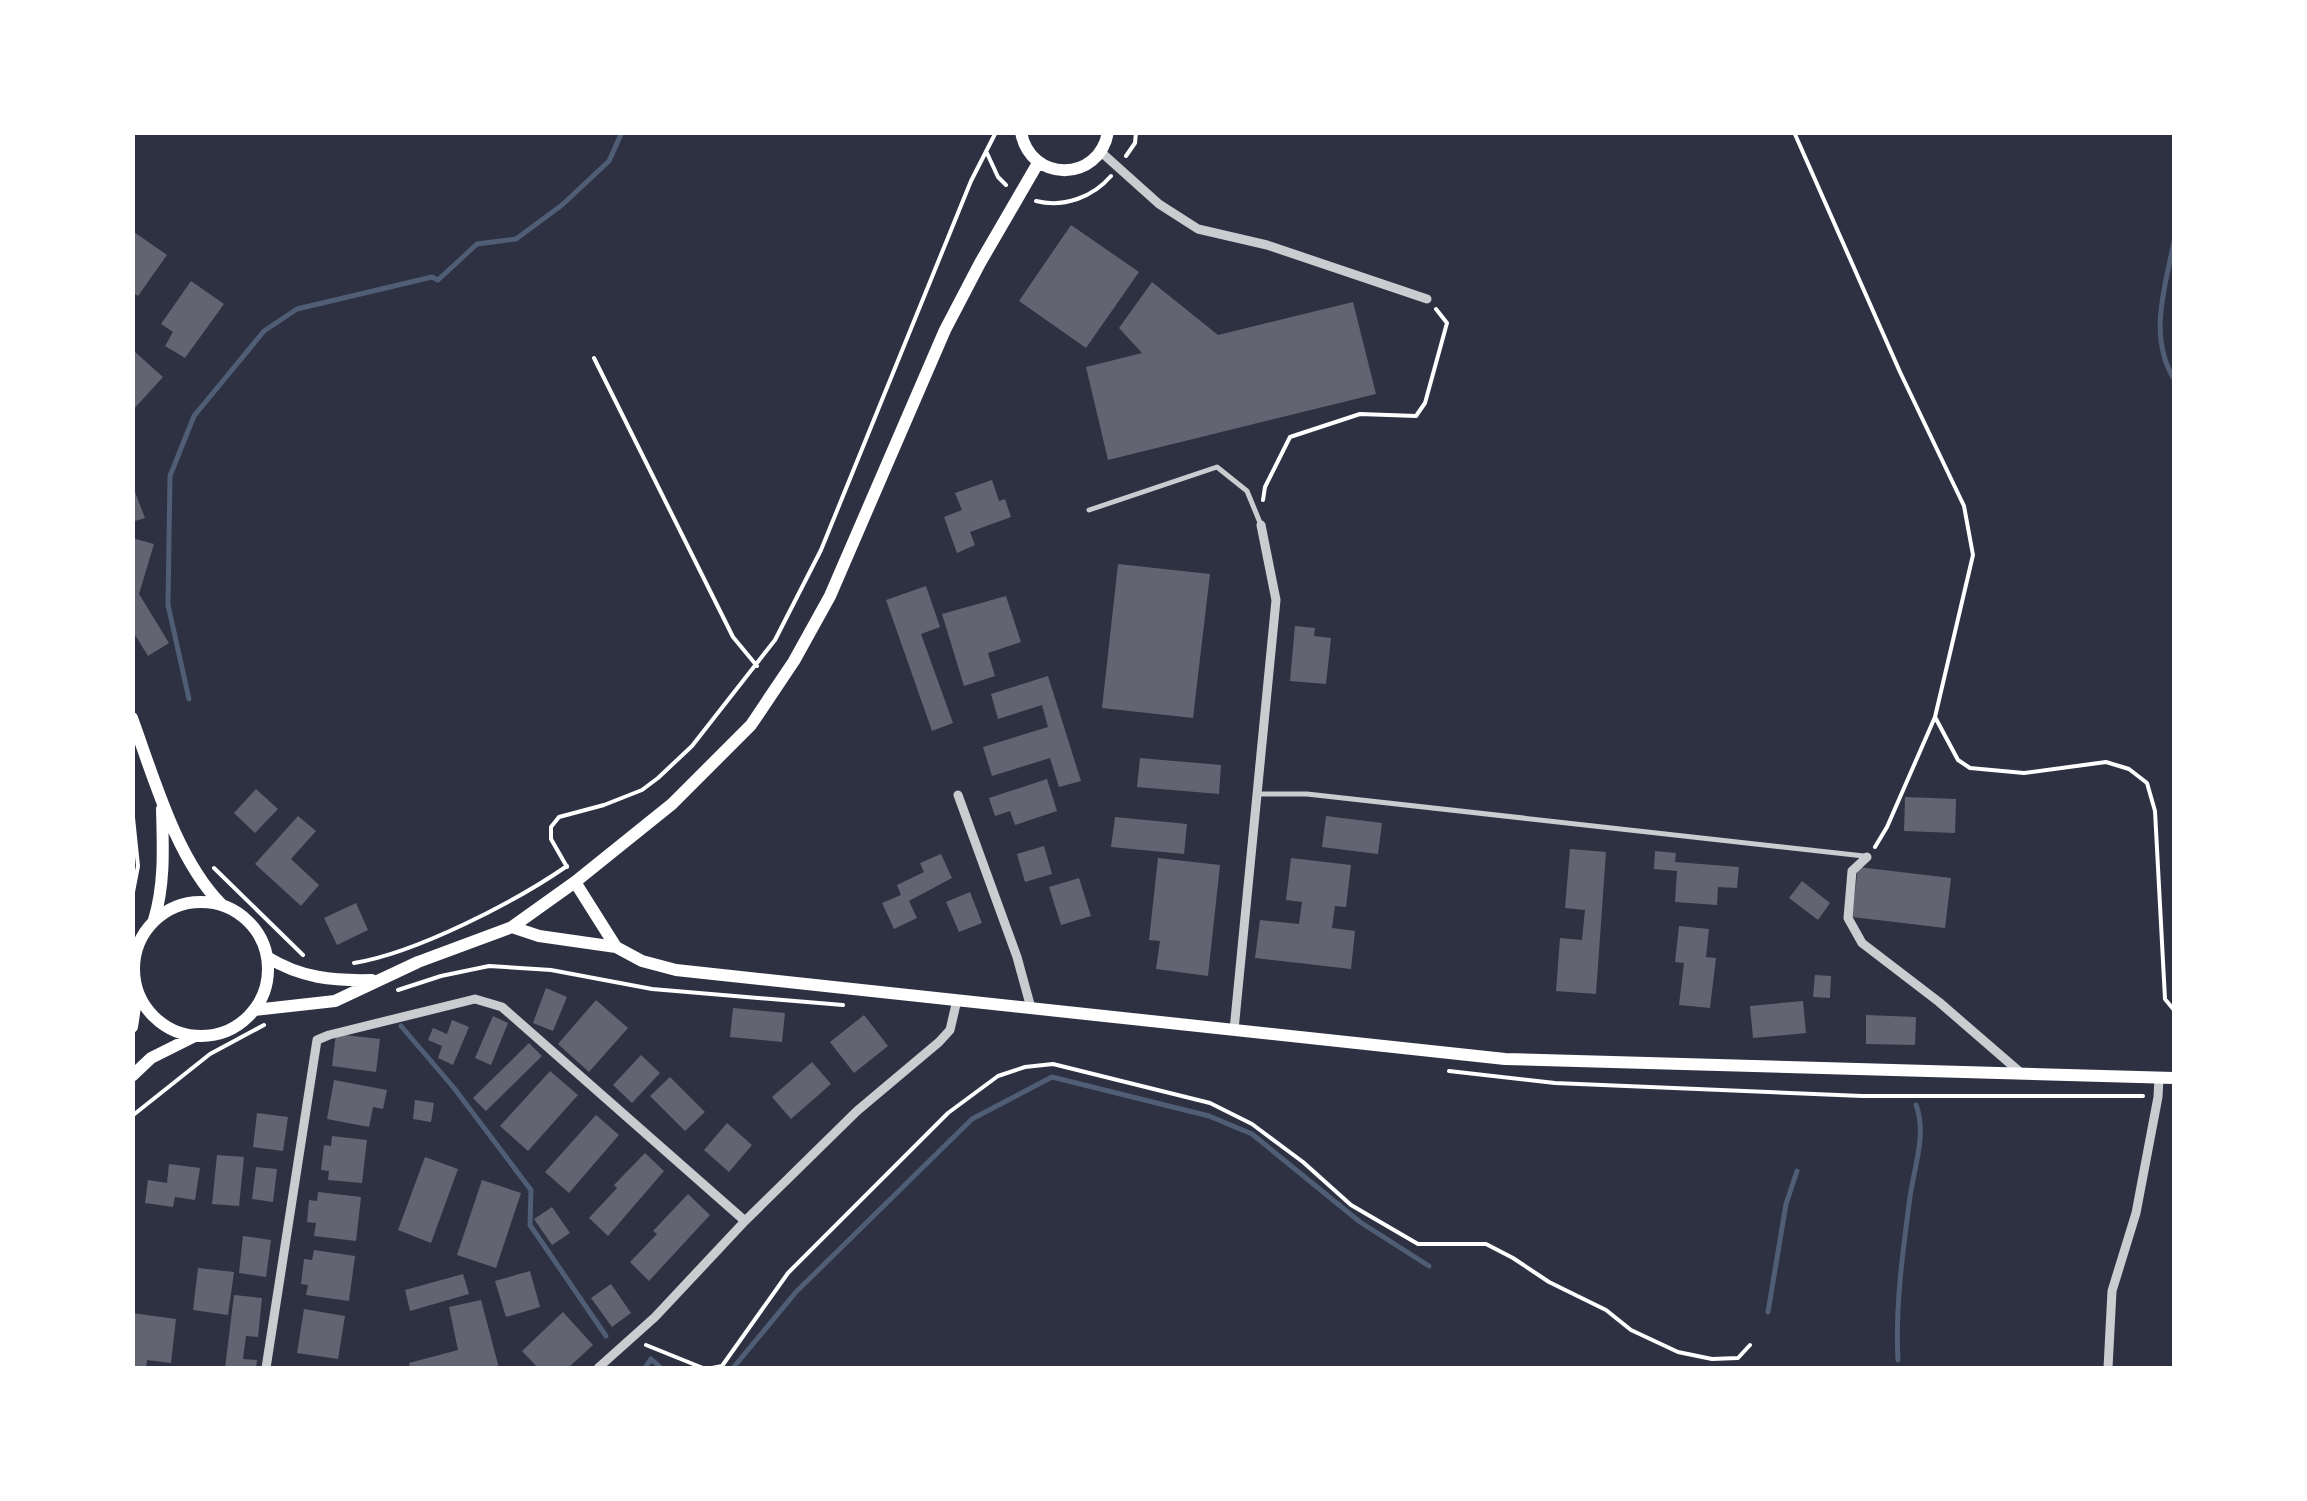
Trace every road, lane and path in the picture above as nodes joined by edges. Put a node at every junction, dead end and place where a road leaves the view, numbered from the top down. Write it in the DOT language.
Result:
graph roads {
  1 [pos="996,132"];
  2 [pos="1020,132"];
  3 [pos="1108,132"];
  4 [pos="1806,132"];
  5 [pos="1795,135"];
  6 [pos="986,151"];
  7 [pos="1101,152"];
  8 [pos="1038,163"];
  9 [pos="1017,196"];
  10 [pos="1428,299"];
  11 [pos="594,358"];
  12 [pos="1088,510"];
  13 [pos="1261,525"];
  14 [pos="757,666"];
  15 [pos="132,718"];
  16 [pos="1935,718"];
  17 [pos="1257,794"];
  18 [pos="958,795"];
  19 [pos="162,801"];
  20 [pos="132,808"];
  21 [pos="1867,856"];
  22 [pos="211,866"];
  23 [pos="576,882"];
  24 [pos="132,898"];
  25 [pos="221,904"];
  26 [pos="154,920"];
  27 [pos="512,927"];
  28 [pos="616,947"];
  29 [pos="267,957"];
  30 [pos="307,959"];
  31 [pos="348,964"];
  32 [pos="551,970"];
  33 [pos="380,980"];
  34 [pos="137,990"];
  35 [pos="957,1000"];
  36 [pos="860,1007"];
  37 [pos="1031,1008"];
  38 [pos="254,1010"];
  39 [pos="2174,1010"];
  40 [pos="132,1027"];
  41 [pos="1234,1030"];
  42 [pos="195,1036"];
  43 [pos="2024,1075"];
  44 [pos="132,1076"];
  45 [pos="2159,1078"];
  46 [pos="2174,1078"];
  47 [pos="745,1221"];
  48 [pos="635,1335"];
  49 [pos="1750,1345"];
  50 [pos="266,1368"];
  51 [pos="598,1368"];
  52 [pos="703,1368"];
  53 [pos="712,1368"];
  54 [pos="2108,1368"];
  1 -- 6 [label="path"];
  2 -- 8 [label="main road"];
  3 -- 7 [label="main road"];
  4 -- 5 [label="path"];
  5 -- 16 [label="path"];
  6 -- 9 [label="path"];
  6 -- 14 [label="path"];
  7 -- 8 [label="main road"];
  7 -- 10 [label="street"];
  8 -- 9 [label="main road"];
  9 -- 23 [label="main road"];
  10 -- 13 [label="path"];
  11 -- 14 [label="path"];
  12 -- 13 [label="lane"];
  13 -- 17 [label="street"];
  14 -- 31 [label="path"];
  15 -- 19 [label="main road"];
  16 -- 21 [label="path"];
  16 -- 39 [label="path"];
  17 -- 21 [label="lane"];
  17 -- 41 [label="street"];
  18 -- 37 [label="street"];
  19 -- 25 [label="main road"];
  19 -- 26 [label="main road"];
  20 -- 24 [label="path"];
  21 -- 43 [label="street"];
  22 -- 30 [label="path"];
  23 -- 27 [label="main road"];
  23 -- 28 [label="main road"];
  25 -- 26 [label="main road"];
  25 -- 29 [label="main road"];
  26 -- 34 [label="main road"];
  27 -- 28 [label="main road"];
  27 -- 33 [label="main road"];
  28 -- 35 [label="main road"];
  29 -- 33 [label="main road"];
  29 -- 38 [label="main road"];
  32 -- 36 [label="path"];
  33 -- 38 [label="main road"];
  34 -- 40 [label="main road"];
  34 -- 42 [label="main road"];
  35 -- 37 [label="main road"];
  35 -- 47 [label="street"];
  37 -- 41 [label="main road"];
  38 -- 42 [label="main road"];
  41 -- 43 [label="main road"];
  42 -- 44 [label="main road"];
  43 -- 45 [label="main road"];
  45 -- 46 [label="main road"];
  45 -- 54 [label="street"];
  47 -- 48 [label="street"];
  47 -- 50 [label="street"];
  48 -- 51 [label="street"];
  48 -- 52 [label="path"];
  49 -- 53 [label="path"];
}
